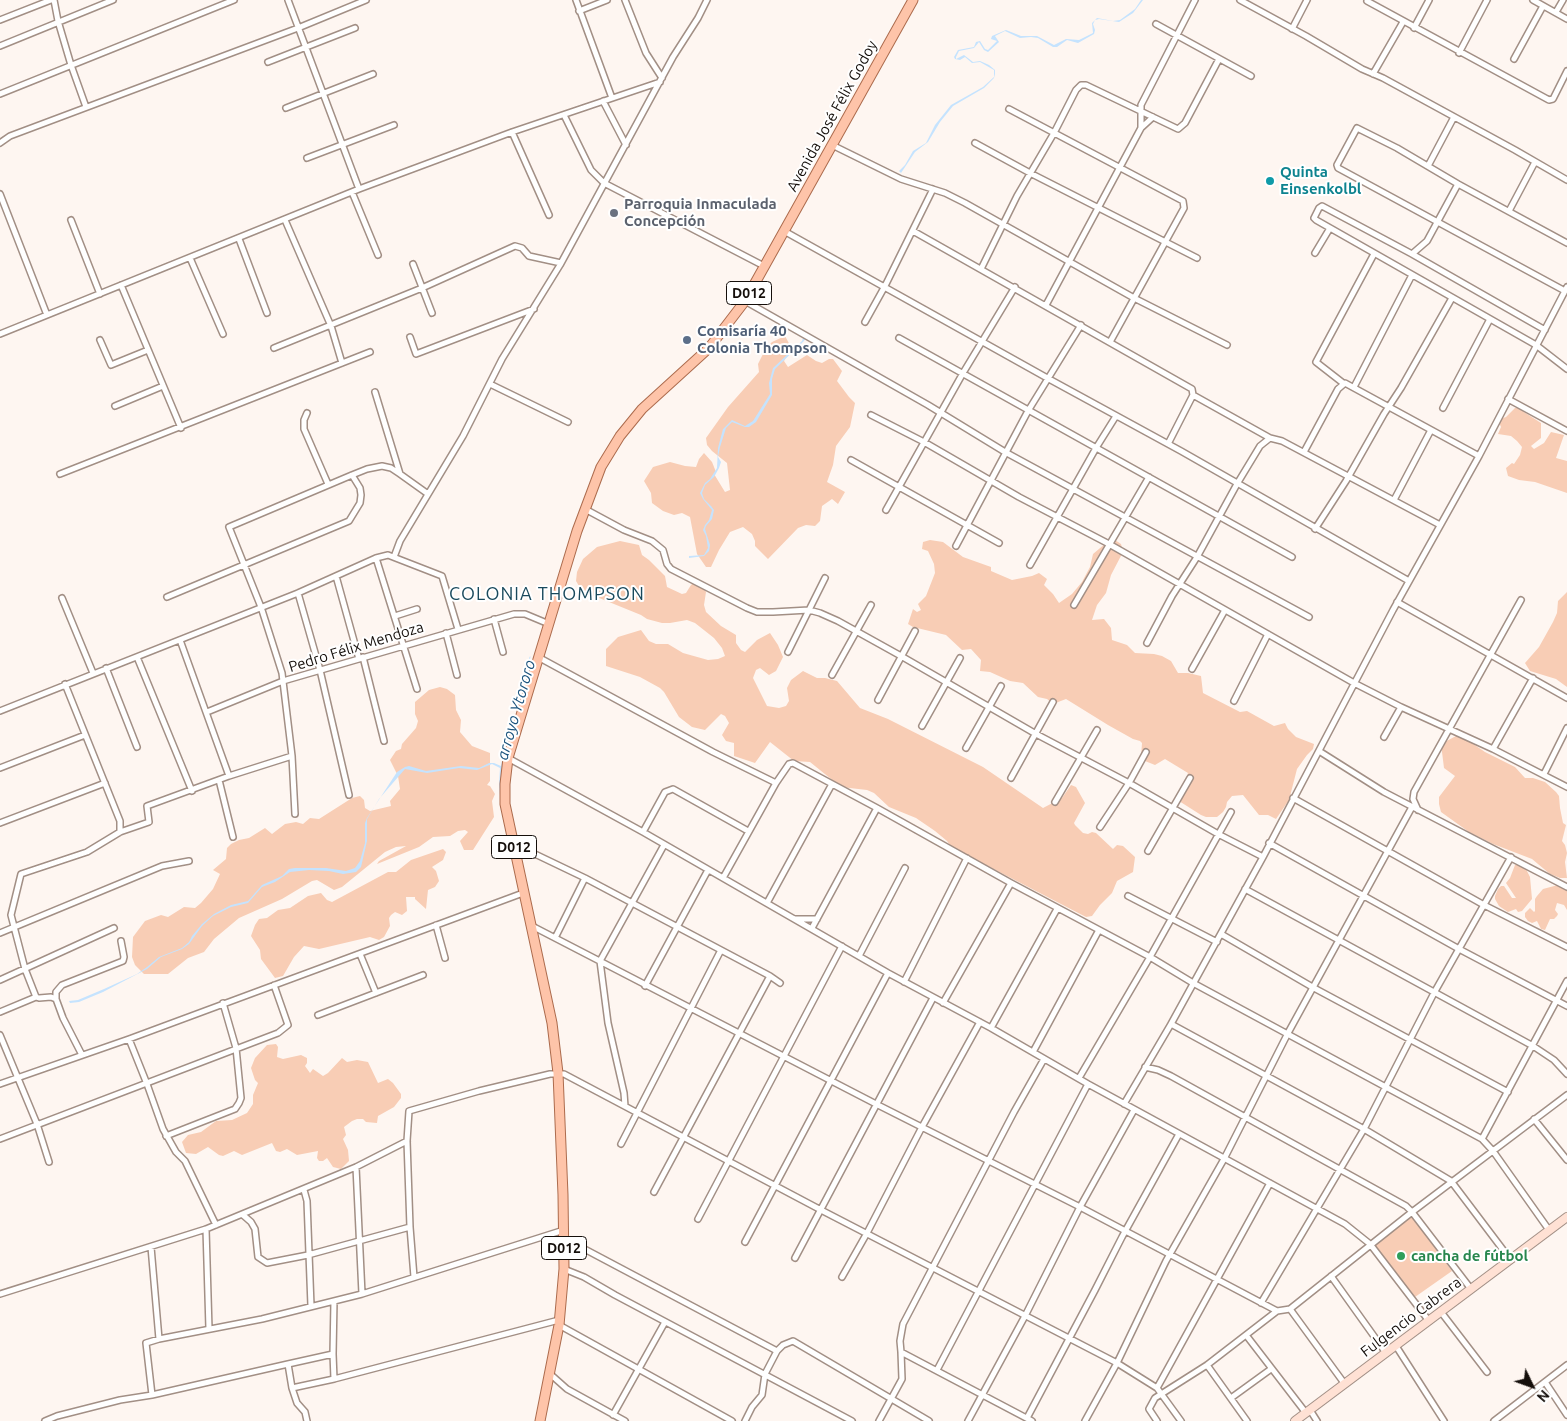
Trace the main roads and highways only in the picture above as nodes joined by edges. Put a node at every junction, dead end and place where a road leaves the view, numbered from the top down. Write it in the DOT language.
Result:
graph roads {
  1 [pos="913,0"];
  2 [pos="1567,1217"];
  3 [pos="540,1421"];
  4 [pos="1295,1421"];
  1 -- 3 [label="main road, Avenida José Félix Godoy / D012"];
  2 -- 4 [label="main road, Fulgencio Cabrera"];
}
